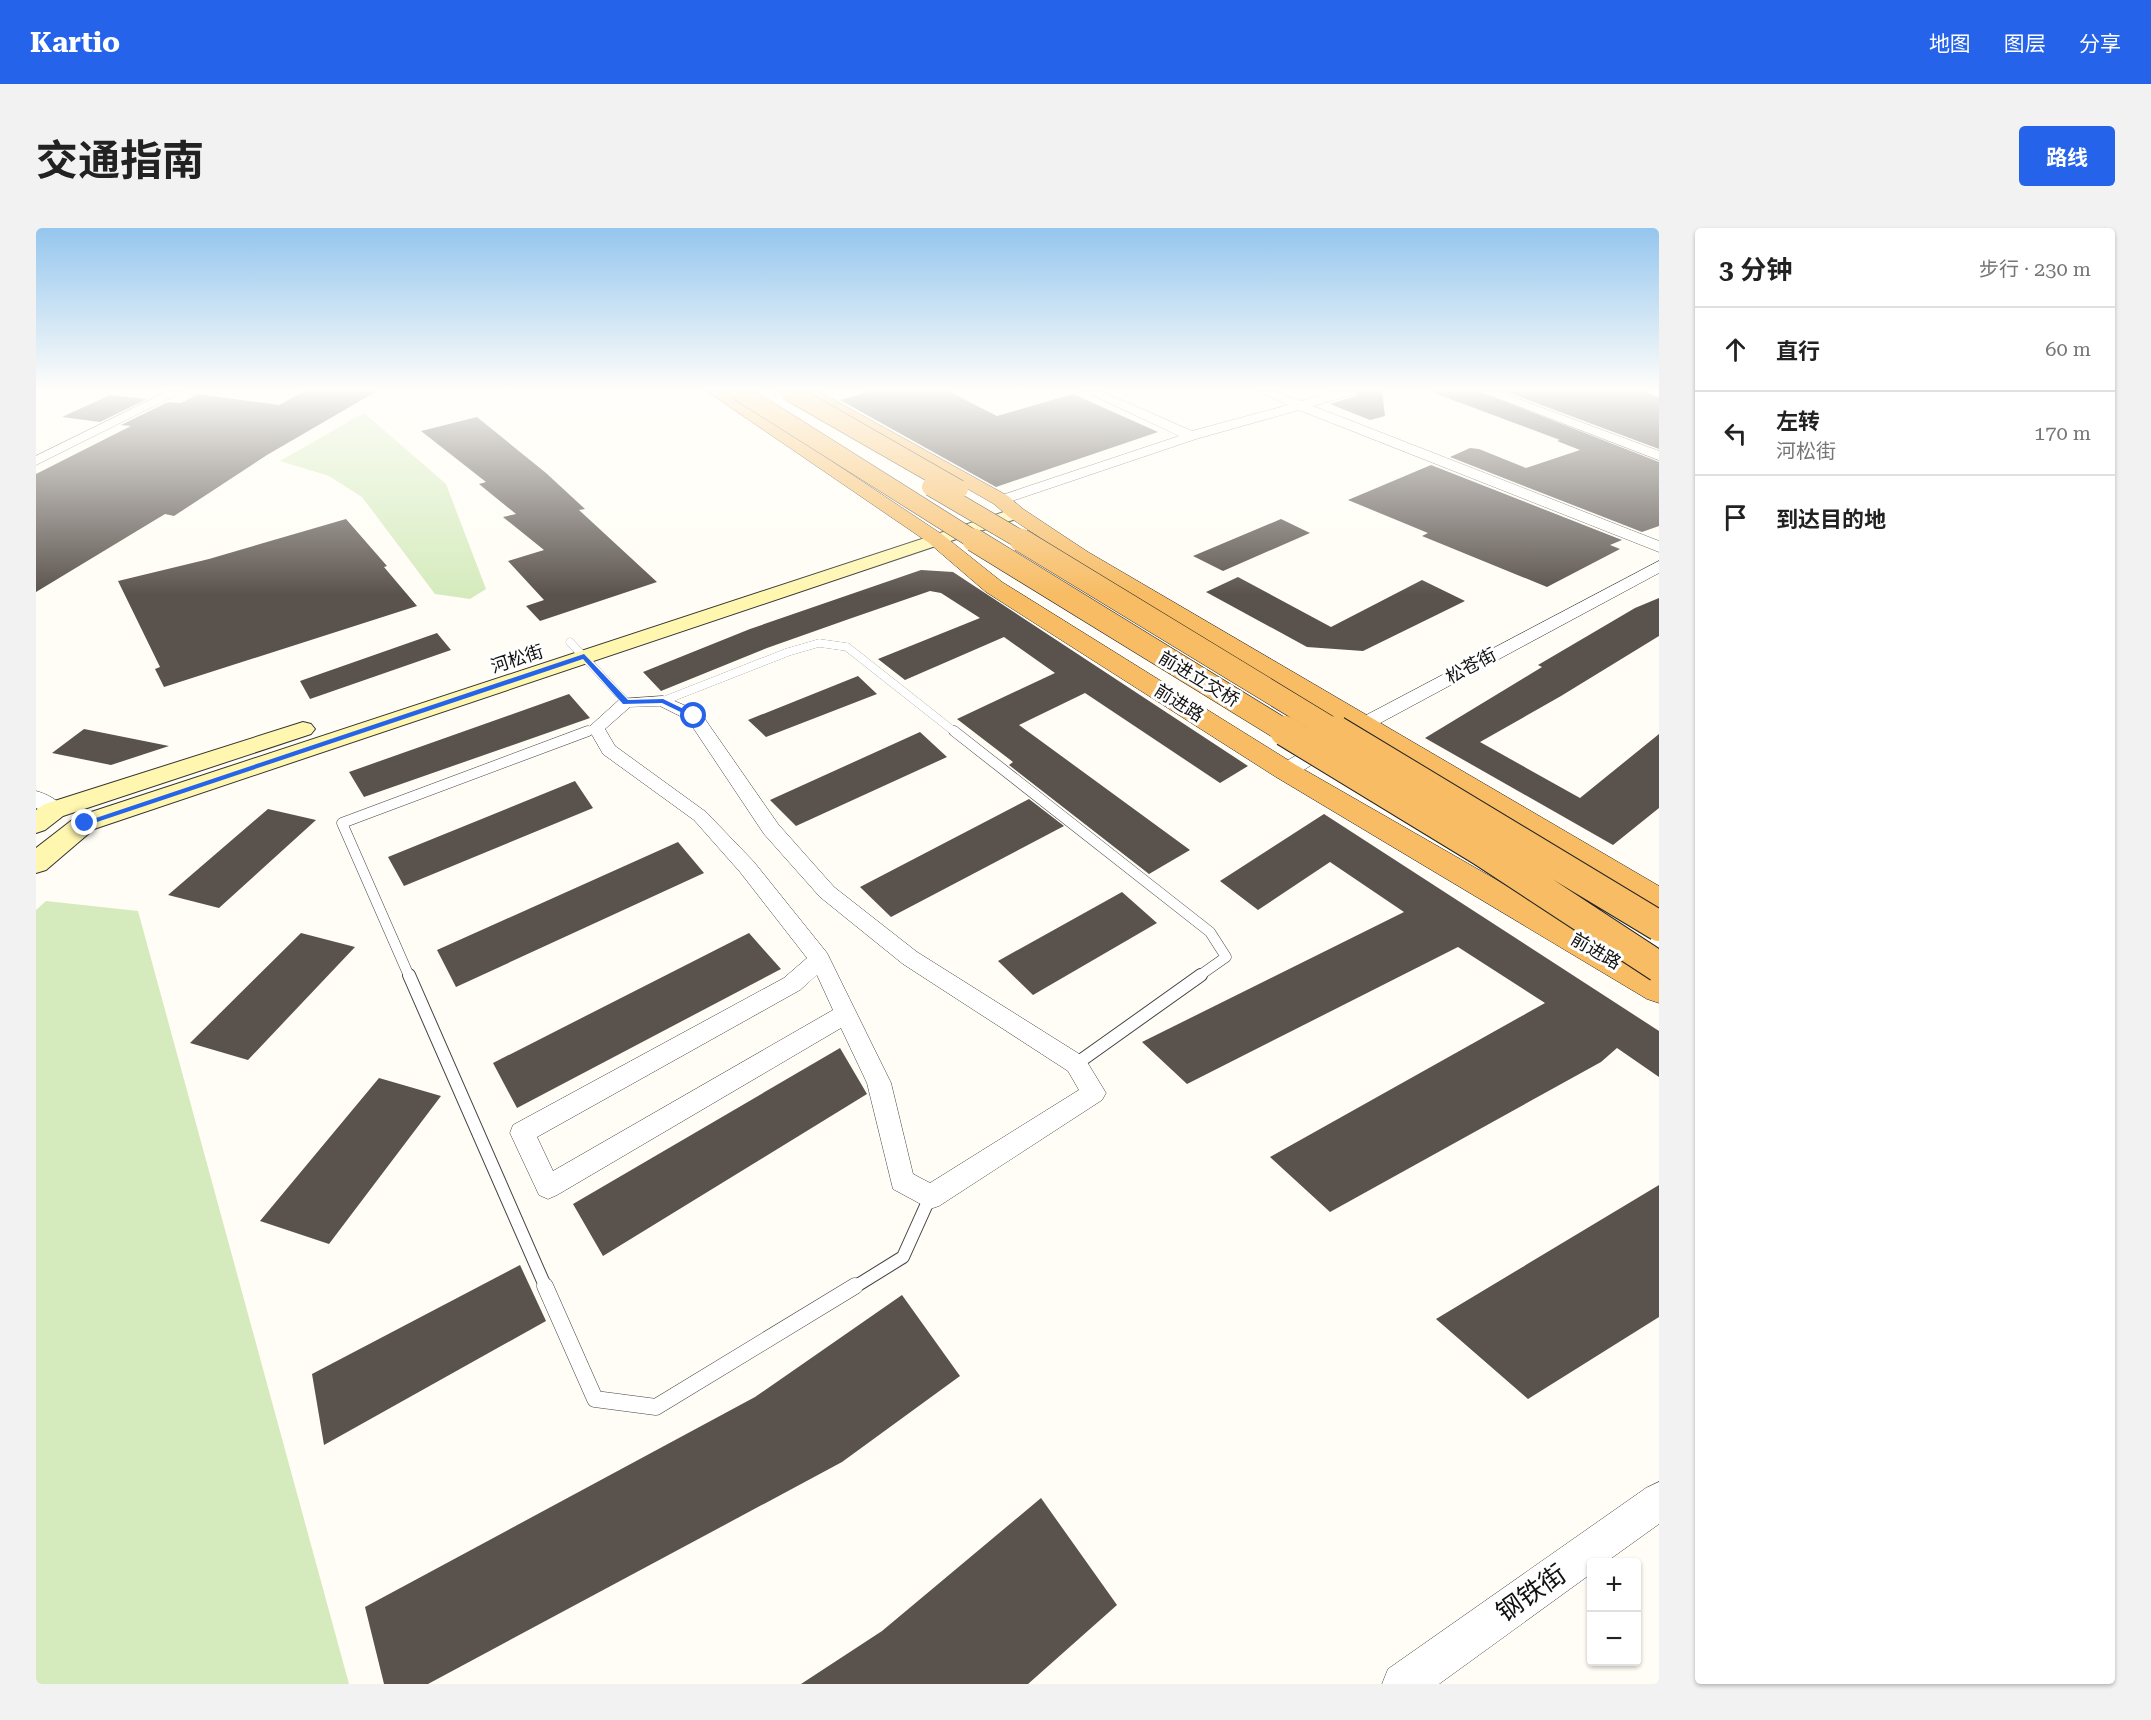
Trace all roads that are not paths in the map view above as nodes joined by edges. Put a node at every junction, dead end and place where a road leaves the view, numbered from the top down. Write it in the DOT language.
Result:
graph roads {
  1 [pos="817,459"];
  2 [pos="845,459"];
  3 [pos="882,459"];
  4 [pos="907,459"];
  5 [pos="925,459"];
  6 [pos="1132,459"];
  7 [pos="1435,459"];
  8 [pos="1009,507"];
  9 [pos="928,533"];
  10 [pos="1659,547"];
  11 [pos="1065,566"];
  12 [pos="1659,567"];
  13 [pos="577,649"];
  14 [pos="663,701"];
  15 [pos="626,702"];
  16 [pos="1362,725"];
  17 [pos="596,728"];
  18 [pos="1286,771"];
  19 [pos="42,811"];
  20 [pos="36,863"];
  21 [pos="1659,901"];
  22 [pos="1659,926"];
  23 [pos="820,959"];
  24 [pos="1653,964"];
  25 [pos="1659,989"];
  26 [pos="846,1014"];
  27 [pos="1076,1064"];
  28 [pos="930,1197"];
  29 [pos="1659,1502"];
  30 [pos="1403,1684"];
  1 -- 9 [label="highway, 前进路"];
  2 -- 24 [label="highway, 前进立交桥, bridge"];
  3 -- 11 [label="highway, 前进立交桥, bridge"];
  4 -- 11 [label="highway, bridge"];
  5 -- 8 [label="highway"];
  6 -- 8 [label="street"];
  7 -- 10 [label="street"];
  8 -- 9 [label="main road, 河松街"];
  8 -- 16 [label="highway"];
  9 -- 13 [label="main road, 河松街"];
  9 -- 18 [label="highway, 前进路"];
  9 -- 24 [label="highway, bridge"];
  11 -- 22 [label="highway, 前进立交桥, bridge"];
  12 -- 16 [label="street, 松苍街"];
  13 -- 15 [label="lane"];
  13 -- 19 [label="main road, 河松街"];
  13 -- 20 [label="main road, 河松街"];
  14 -- 15 [label="street"];
  14 -- 27 [label="street"];
  14 -- 27 [label="lane"];
  15 -- 17 [label="street"];
  16 -- 18 [label="street, 松苍街"];
  16 -- 21 [label="highway"];
  17 -- 23 [label="street"];
  17 -- 28 [label="lane"];
  18 -- 25 [label="highway, 前进路"];
  23 -- 26 [label="street"];
  23 -- 26 [label="street"];
  26 -- 28 [label="street"];
  27 -- 28 [label="street"];
  29 -- 30 [label="street, 钢铁街"];
}
